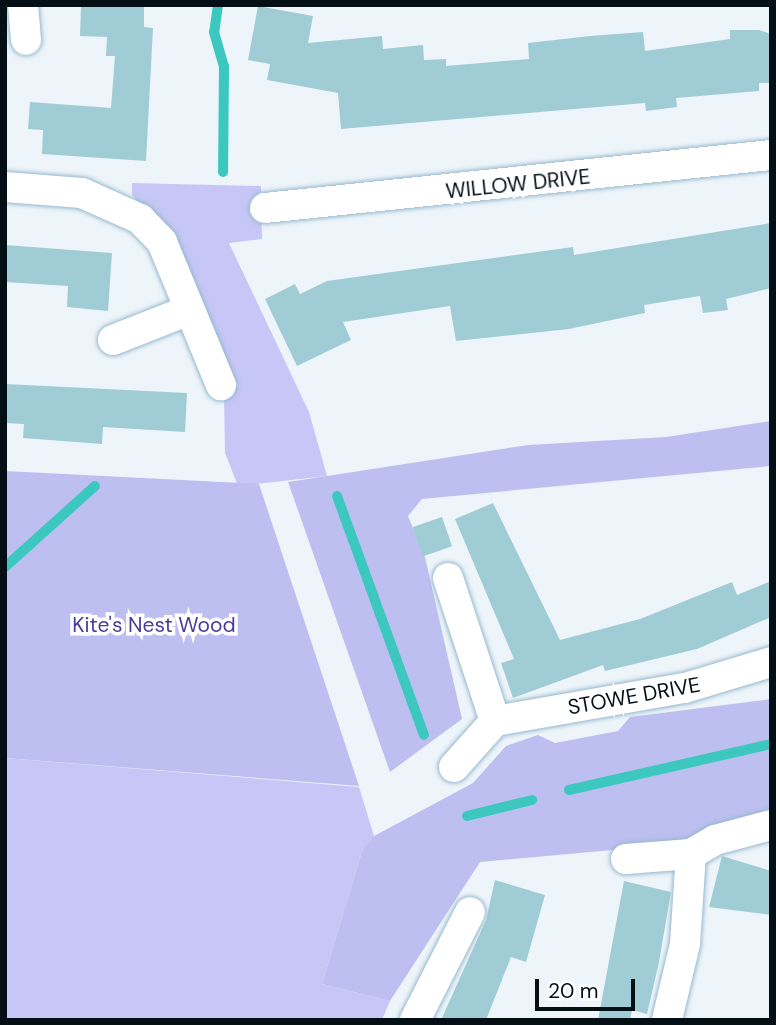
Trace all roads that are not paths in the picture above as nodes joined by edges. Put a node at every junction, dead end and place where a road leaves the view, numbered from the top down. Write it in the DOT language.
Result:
graph roads {
  1 [pos="23,5"];
  2 [pos="26,40"];
  3 [pos="771,155"];
  4 [pos="5,187"];
  5 [pos="265,208"];
  6 [pos="189,310"];
  7 [pos="113,341"];
  8 [pos="220,385"];
  9 [pos="448,578"];
  10 [pos="771,662"];
  11 [pos="495,721"];
  12 [pos="454,767"];
  13 [pos="771,825"];
  14 [pos="691,854"];
  15 [pos="626,859"];
  16 [pos="470,912"];
  17 [pos="415,1020"];
  18 [pos="667,1020"];
  1 -- 2 [label="street"];
  3 -- 5 [label="street, WILLOW DRIVE"];
  4 -- 6 [label="street"];
  6 -- 7 [label="street"];
  6 -- 8 [label="street"];
  9 -- 11 [label="street"];
  10 -- 11 [label="street, STOWE DRIVE"];
  11 -- 12 [label="street"];
  13 -- 14 [label="street"];
  14 -- 15 [label="street"];
  14 -- 18 [label="street"];
  16 -- 17 [label="street"];
}
